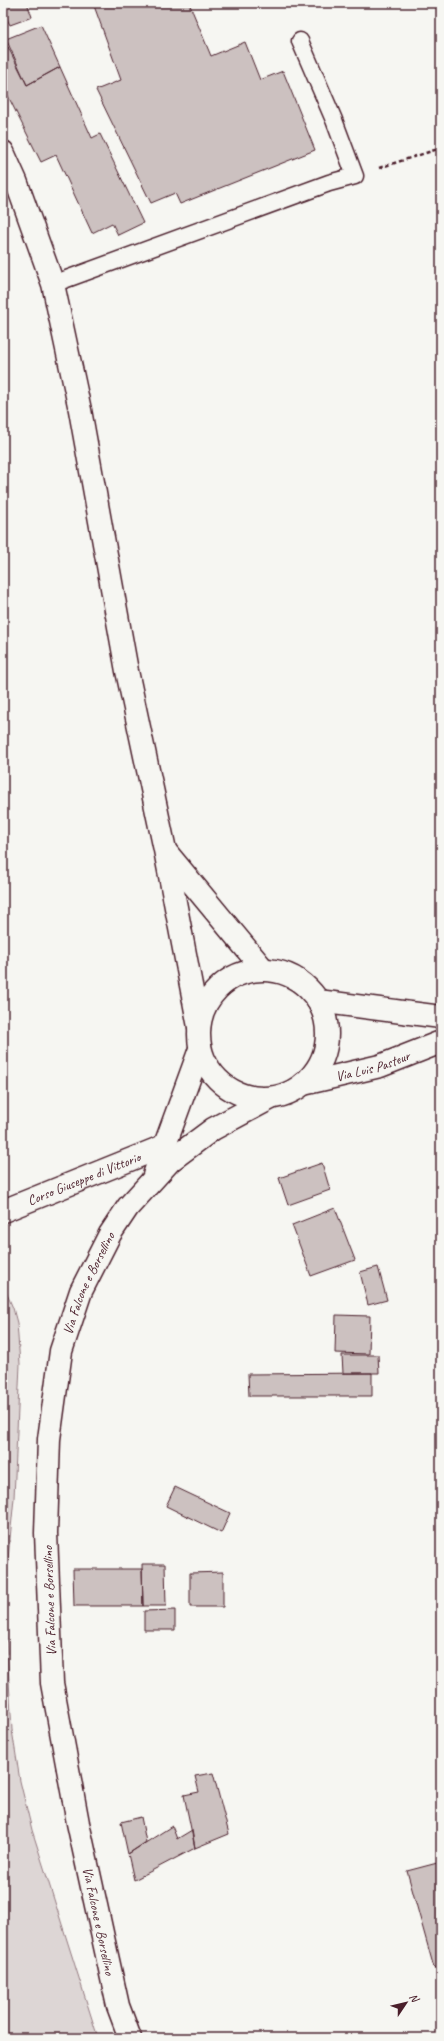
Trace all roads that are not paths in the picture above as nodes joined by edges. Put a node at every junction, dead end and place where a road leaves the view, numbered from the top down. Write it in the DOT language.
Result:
graph roads {
  1 [pos="300,41"];
  2 [pos="3,152"];
  3 [pos="53,284"];
  4 [pos="165,850"];
  5 [pos="263,970"];
  6 [pos="318,1001"];
  7 [pos="441,1017"];
  8 [pos="199,1027"];
  9 [pos="441,1042"];
  10 [pos="200,1049"];
  11 [pos="303,1084"];
  12 [pos="271,1098"];
  13 [pos="164,1146"];
  14 [pos="151,1182"];
  15 [pos="3,1211"];
  16 [pos="130,2038"];
  1 -- 3 [label="lane"];
  2 -- 3 [label="main road"];
  3 -- 4 [label="main road"];
  4 -- 5 [label="main road"];
  4 -- 8 [label="main road"];
  5 -- 6 [label="main road"];
  5 -- 8 [label="main road"];
  6 -- 7 [label="main road"];
  6 -- 11 [label="main road"];
  8 -- 10 [label="main road"];
  9 -- 11 [label="main road, Via Luis Pasteur"];
  10 -- 12 [label="main road"];
  10 -- 13 [label="main road, Via Falcone e Borsellino"];
  11 -- 12 [label="main road"];
  12 -- 14 [label="main road, Via Falcone e Borsellino"];
  13 -- 14 [label="main road, Via Falcone e Borsellino"];
  13 -- 15 [label="main road, Corso Giuseppe di Vittorio"];
  14 -- 16 [label="main road, Via Falcone e Borsellino"];
}
